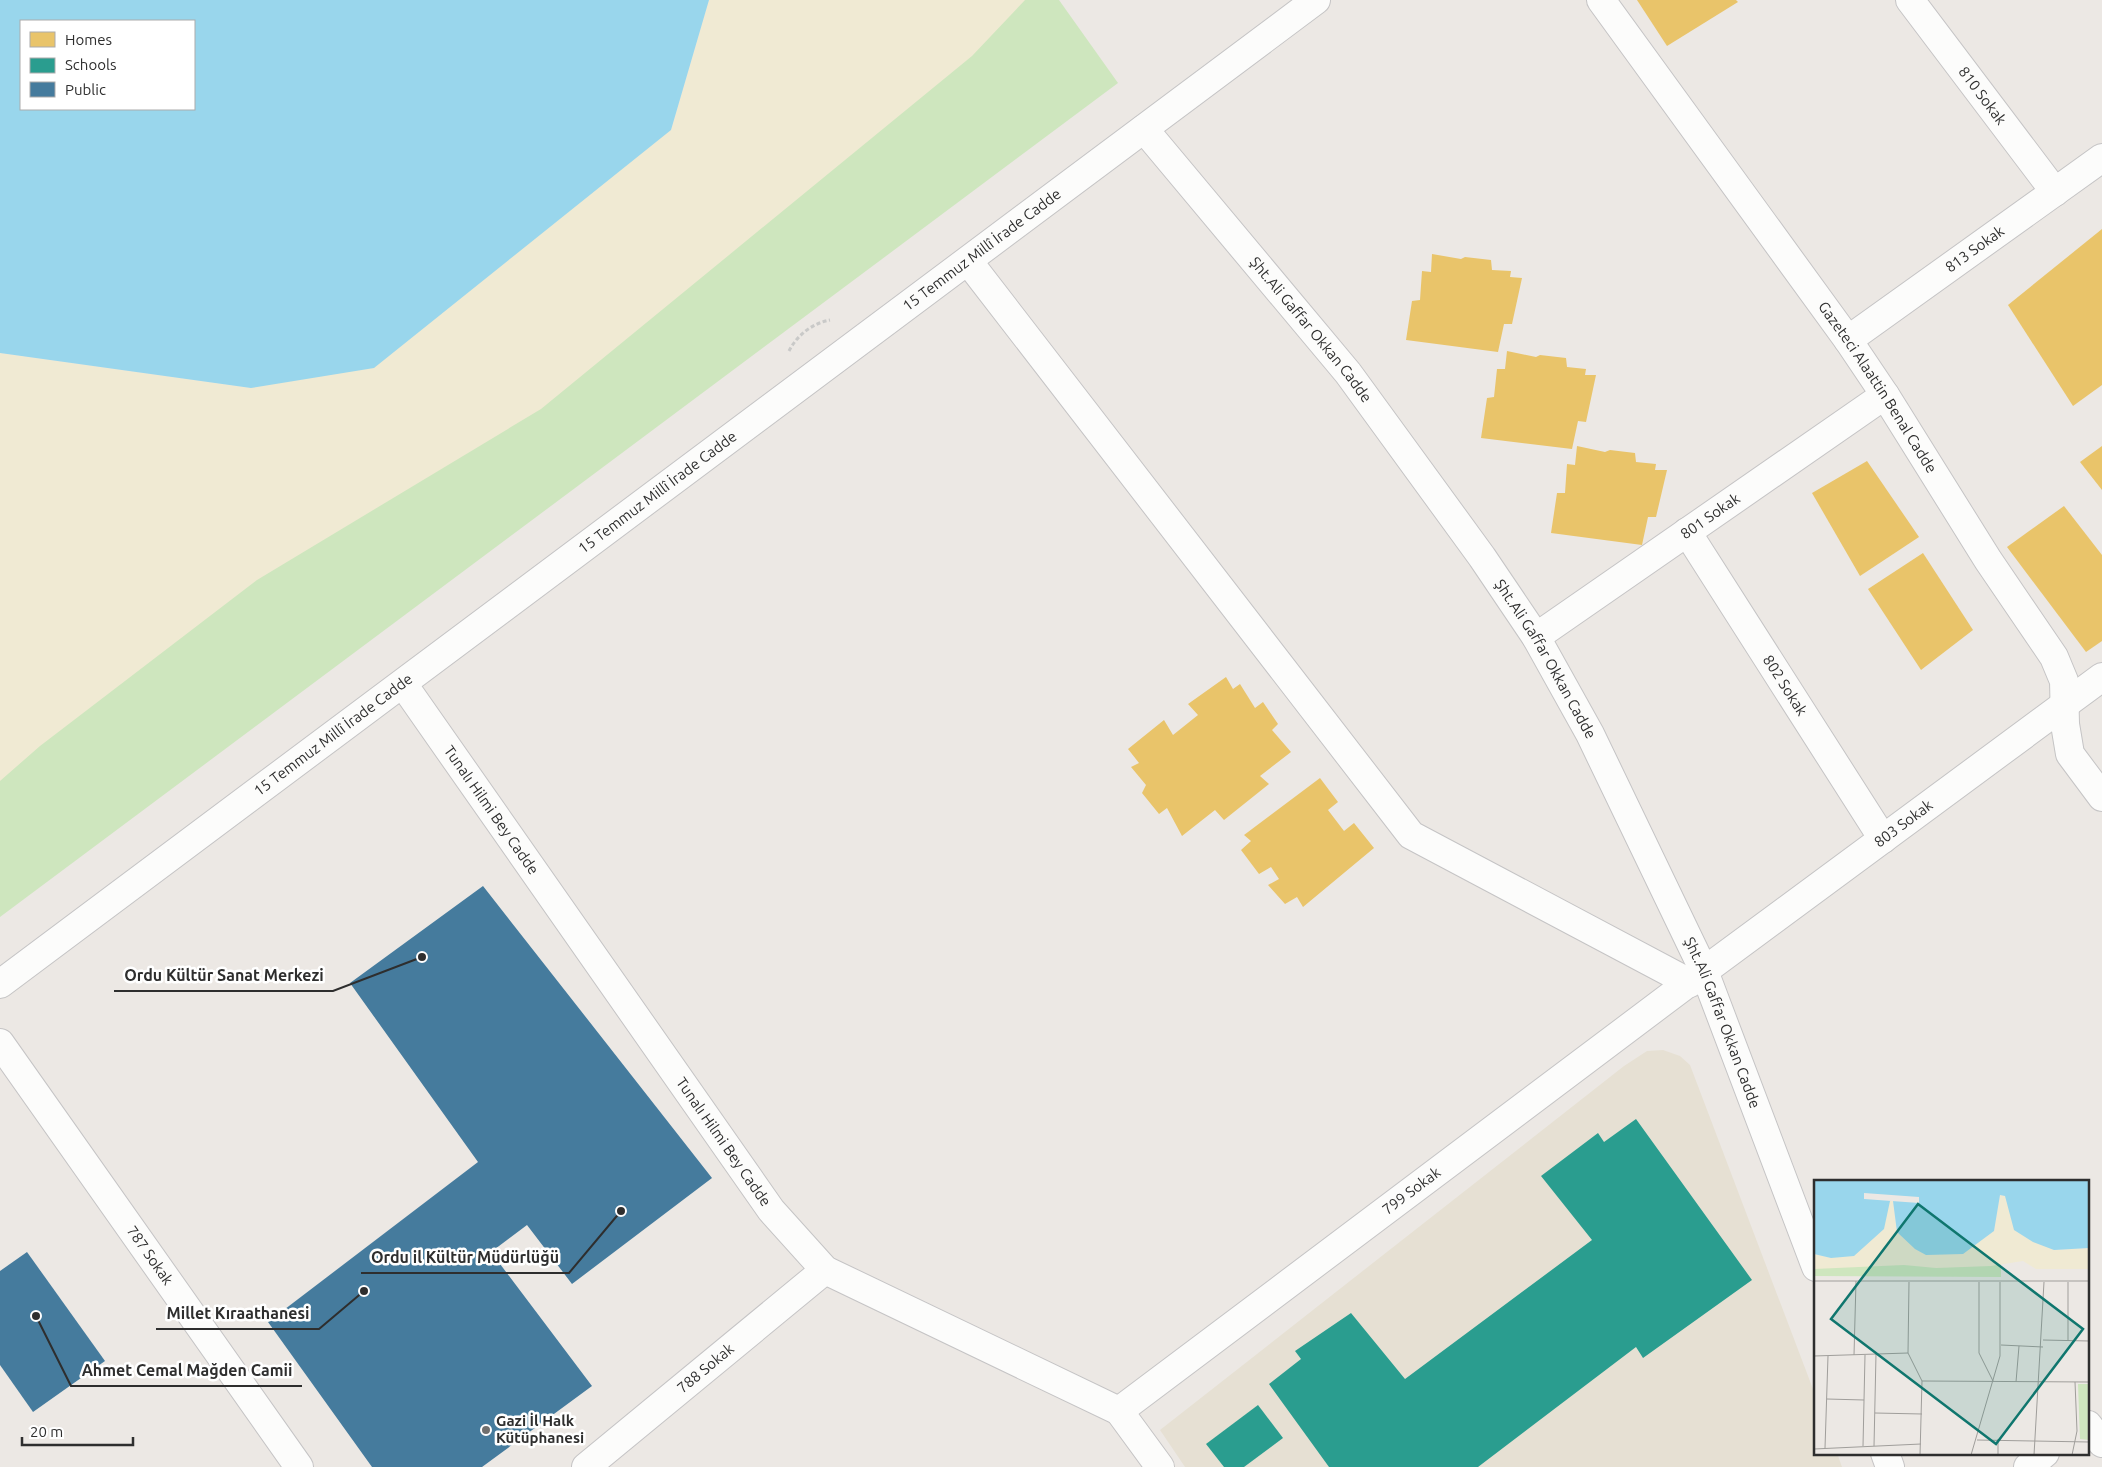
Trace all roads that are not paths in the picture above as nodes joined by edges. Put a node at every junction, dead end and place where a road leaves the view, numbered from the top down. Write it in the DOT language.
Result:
graph roads {
  1 [pos="1316,0"];
  2 [pos="1601,0"];
  3 [pos="1910,0"];
  4 [pos="1144,129"];
  5 [pos="2102,158"];
  6 [pos="2054,192"];
  7 [pos="968,261"];
  8 [pos="1848,340"];
  9 [pos="1885,395"];
  10 [pos="1687,532"];
  11 [pos="1536,637"];
  12 [pos="2102,677"];
  13 [pos="403,684"];
  14 [pos="2063,705"];
  15 [pos="2102,797"];
  16 [pos="1883,839"];
  17 [pos="1697,977"];
  18 [pos="0,984"];
  19 [pos="0,1043"];
  20 [pos="1814,1262"];
  21 [pos="825,1270"];
  22 [pos="2102,1410"];
  23 [pos="1119,1411"];
  24 [pos="2090,1419"];
  25 [pos="2090,1428"];
  26 [pos="2102,1443"];
  27 [pos="1885,1454"];
  28 [pos="2044,1454"];
  29 [pos="299,1467"];
  30 [pos="586,1467"];
  31 [pos="1160,1467"];
  32 [pos="1890,1467"];
  33 [pos="2028,1467"];
  1 -- 4 [label="street, 15 Temmuz Millî İrade Cadde"];
  2 -- 8 [label="street, Gazeteci Alaattin Benal Cadde"];
  3 -- 6 [label="street, 810 Sokak"];
  4 -- 7 [label="street, 15 Temmuz Millî İrade Cadde"];
  4 -- 11 [label="street, Şht.Ali Gaffar Okkan Cadde"];
  5 -- 6 [label="street, 813 Sokak"];
  6 -- 8 [label="street, 813 Sokak"];
  7 -- 13 [label="street, 15 Temmuz Millî İrade Cadde"];
  7 -- 17 [label="street"];
  8 -- 9 [label="street, Gazeteci Alaattin Benal Cadde"];
  9 -- 10 [label="street, 801 Sokak"];
  9 -- 14 [label="street, Gazeteci Alaattin Benal Cadde"];
  10 -- 11 [label="street, 801 Sokak"];
  10 -- 16 [label="street, 802 Sokak"];
  11 -- 17 [label="street, Şht.Ali Gaffar Okkan Cadde"];
  12 -- 14 [label="street, 803 Sokak"];
  13 -- 18 [label="street, 15 Temmuz Millî İrade Cadde"];
  13 -- 21 [label="street, Tunalı Hilmi Bey Cadde"];
  14 -- 15 [label="street, Gazeteci Alaattin Benal Cadde"];
  14 -- 16 [label="street, 803 Sokak"];
  16 -- 17 [label="street, 803 Sokak"];
  17 -- 20 [label="street, Şht.Ali Gaffar Okkan Cadde"];
  17 -- 23 [label="street, 799 Sokak"];
  19 -- 29 [label="street, 787 Sokak"];
  21 -- 23 [label="street, Tunalı Hilmi Bey Cadde"];
  21 -- 30 [label="street, 788 Sokak"];
  22 -- 24 [label="street"];
  23 -- 31 [label="street, Tunalı Hilmi Bey Cadde"];
  25 -- 26 [label="street"];
  27 -- 32 [label="street"];
  28 -- 33 [label="street"];
}
